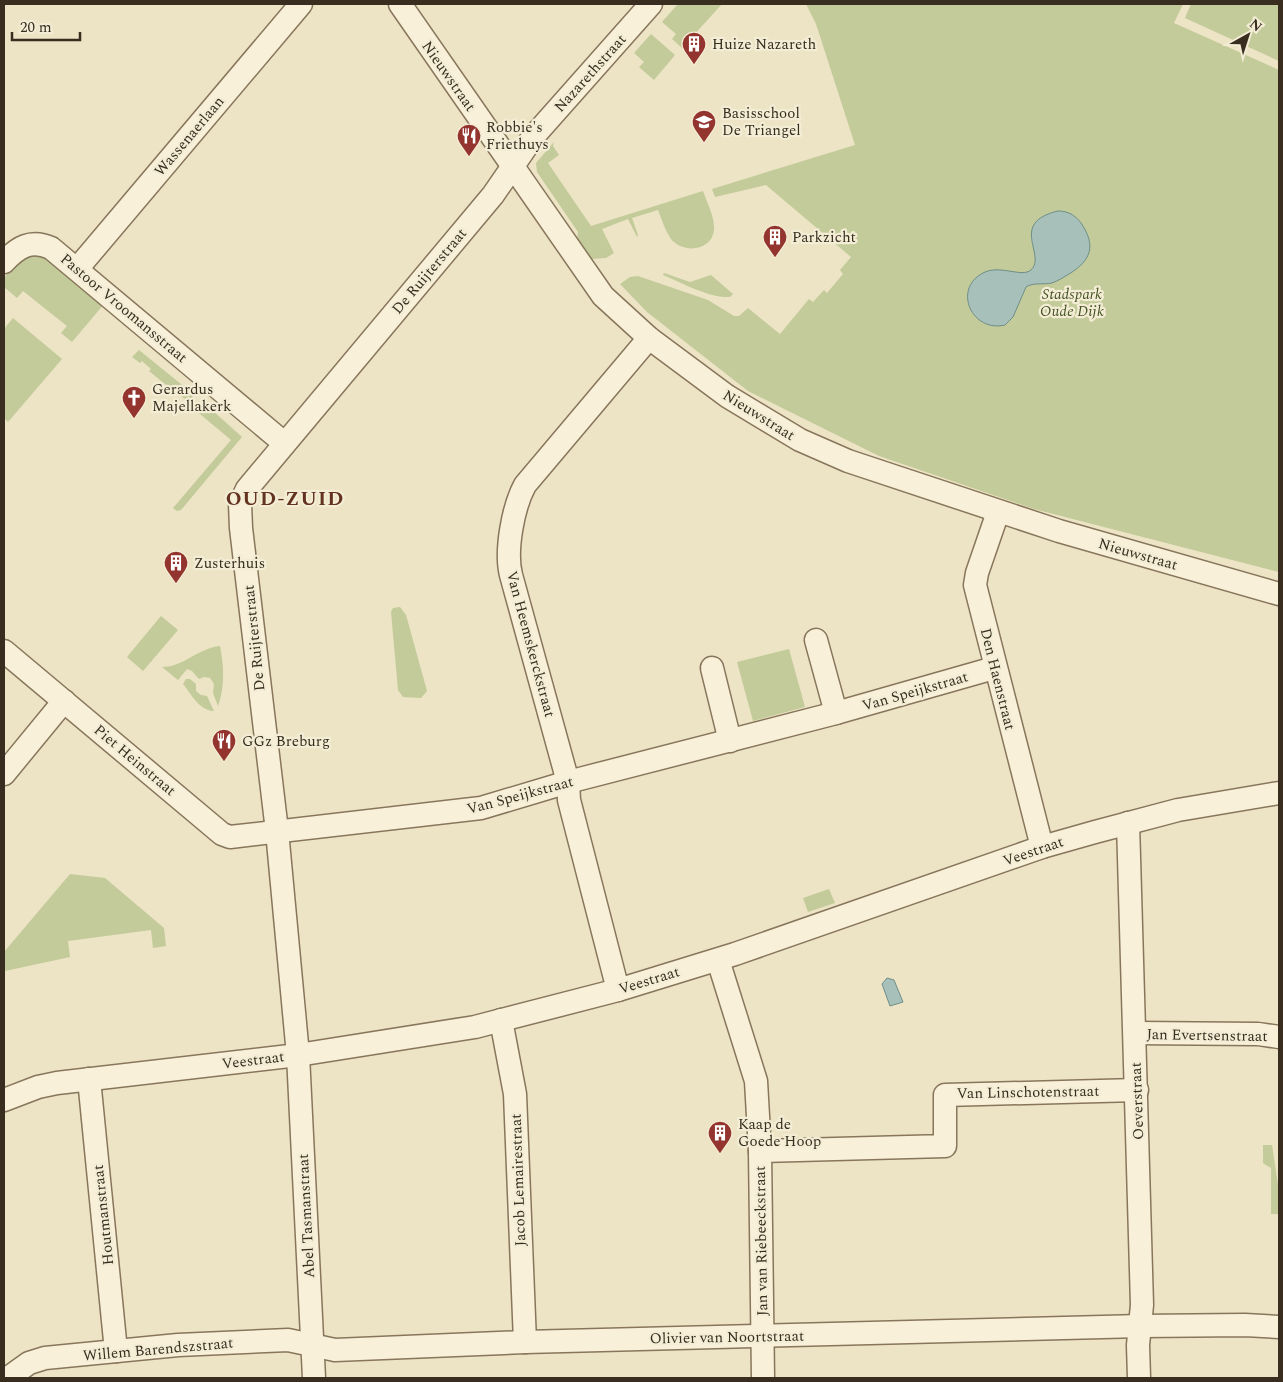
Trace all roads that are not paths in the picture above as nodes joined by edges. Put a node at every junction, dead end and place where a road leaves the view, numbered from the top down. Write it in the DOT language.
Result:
graph roads {
  1 [pos="301,4"];
  2 [pos="400,4"];
  3 [pos="651,4"];
  4 [pos="512,167"];
  5 [pos="4,262"];
  6 [pos="77,269"];
  7 [pos="649,338"];
  8 [pos="284,443"];
  9 [pos="998,512"];
  10 [pos="1279,594"];
  11 [pos="816,640"];
  12 [pos="4,651"];
  13 [pos="712,668"];
  14 [pos="994,668"];
  15 [pos="64,701"];
  16 [pos="836,713"];
  17 [pos="730,741"];
  18 [pos="4,774"];
  19 [pos="568,782"];
  20 [pos="1279,793"];
  21 [pos="1128,823"];
  22 [pos="277,831"];
  23 [pos="1042,847"];
  24 [pos="718,960"];
  25 [pos="618,990"];
  26 [pos="501,1020"];
  27 [pos="1135,1033"];
  28 [pos="1279,1037"];
  29 [pos="298,1054"];
  30 [pos="89,1079"];
  31 [pos="1137,1090"];
  32 [pos="4,1100"];
  33 [pos="760,1151"];
  34 [pos="1141,1326"];
  35 [pos="1279,1327"];
  36 [pos="763,1336"];
  37 [pos="525,1342"];
  38 [pos="313,1346"];
  39 [pos="116,1351"];
  40 [pos="8,1378"];
  41 [pos="314,1378"];
  42 [pos="763,1378"];
  43 [pos="1139,1378"];
  1 -- 6 [label="street, Wassenaerlaan"];
  2 -- 4 [label="street, Nieuwstraat"];
  3 -- 4 [label="street, Nazarethstraat"];
  4 -- 7 [label="street, Nieuwstraat"];
  4 -- 8 [label="street, De Ruijterstraat"];
  5 -- 6 [label="street, Pastoor Vroomansstraat"];
  6 -- 8 [label="street, Pastoor Vroomansstraat"];
  7 -- 9 [label="street, Nieuwstraat"];
  7 -- 19 [label="street, Van Heemskerckstraat"];
  8 -- 22 [label="street, De Ruijterstraat"];
  9 -- 10 [label="street, Nieuwstraat"];
  9 -- 14 [label="street, Den Haenstraat"];
  11 -- 16 [label="street"];
  12 -- 15 [label="street, Piet Heinstraat"];
  13 -- 17 [label="street"];
  14 -- 16 [label="street, Van Speijkstraat"];
  14 -- 23 [label="street, Den Haenstraat"];
  15 -- 18 [label="street"];
  15 -- 22 [label="street, Piet Heinstraat"];
  16 -- 17 [label="street, Van Speijkstraat"];
  17 -- 19 [label="street, Van Speijkstraat"];
  19 -- 22 [label="street, Van Speijkstraat"];
  19 -- 25 [label="street, Van Heemskerckstraat"];
  20 -- 21 [label="street, Veestraat"];
  21 -- 23 [label="street, Veestraat"];
  21 -- 27 [label="street, Oeverstraat"];
  22 -- 29 [label="street, De Ruijterstraat"];
  23 -- 24 [label="street, Veestraat"];
  24 -- 25 [label="street, Veestraat"];
  24 -- 33 [label="street, Jan van Riebeeckstraat"];
  25 -- 26 [label="street, Veestraat"];
  26 -- 29 [label="street, Veestraat"];
  26 -- 37 [label="street, Jacob Lemairestraat"];
  27 -- 28 [label="street, Jan Evertsenstraat"];
  27 -- 31 [label="street, Oeverstraat"];
  29 -- 30 [label="street, Veestraat"];
  29 -- 38 [label="street, Abel Tasmanstraat"];
  30 -- 32 [label="street, Veestraat"];
  30 -- 39 [label="street, Houtmanstraat"];
  31 -- 33 [label="street, Van Linschotenstraat"];
  31 -- 34 [label="street, Oeverstraat"];
  33 -- 36 [label="street, Jan van Riebeeckstraat"];
  34 -- 35 [label="street, Olivier van Noortstraat"];
  34 -- 36 [label="street, Olivier van Noortstraat"];
  34 -- 43 [label="street, Oeverstraat"];
  36 -- 37 [label="street, Olivier van Noortstraat"];
  36 -- 42 [label="street, Jan van Riebeeckstraat"];
  37 -- 38 [label="street, Olivier van Noortstraat"];
  38 -- 39 [label="street, Willem Barendszstraat"];
  38 -- 41 [label="street, Abel Tasmanstraat"];
  39 -- 40 [label="street, Willem Barendszstraat"];
}
